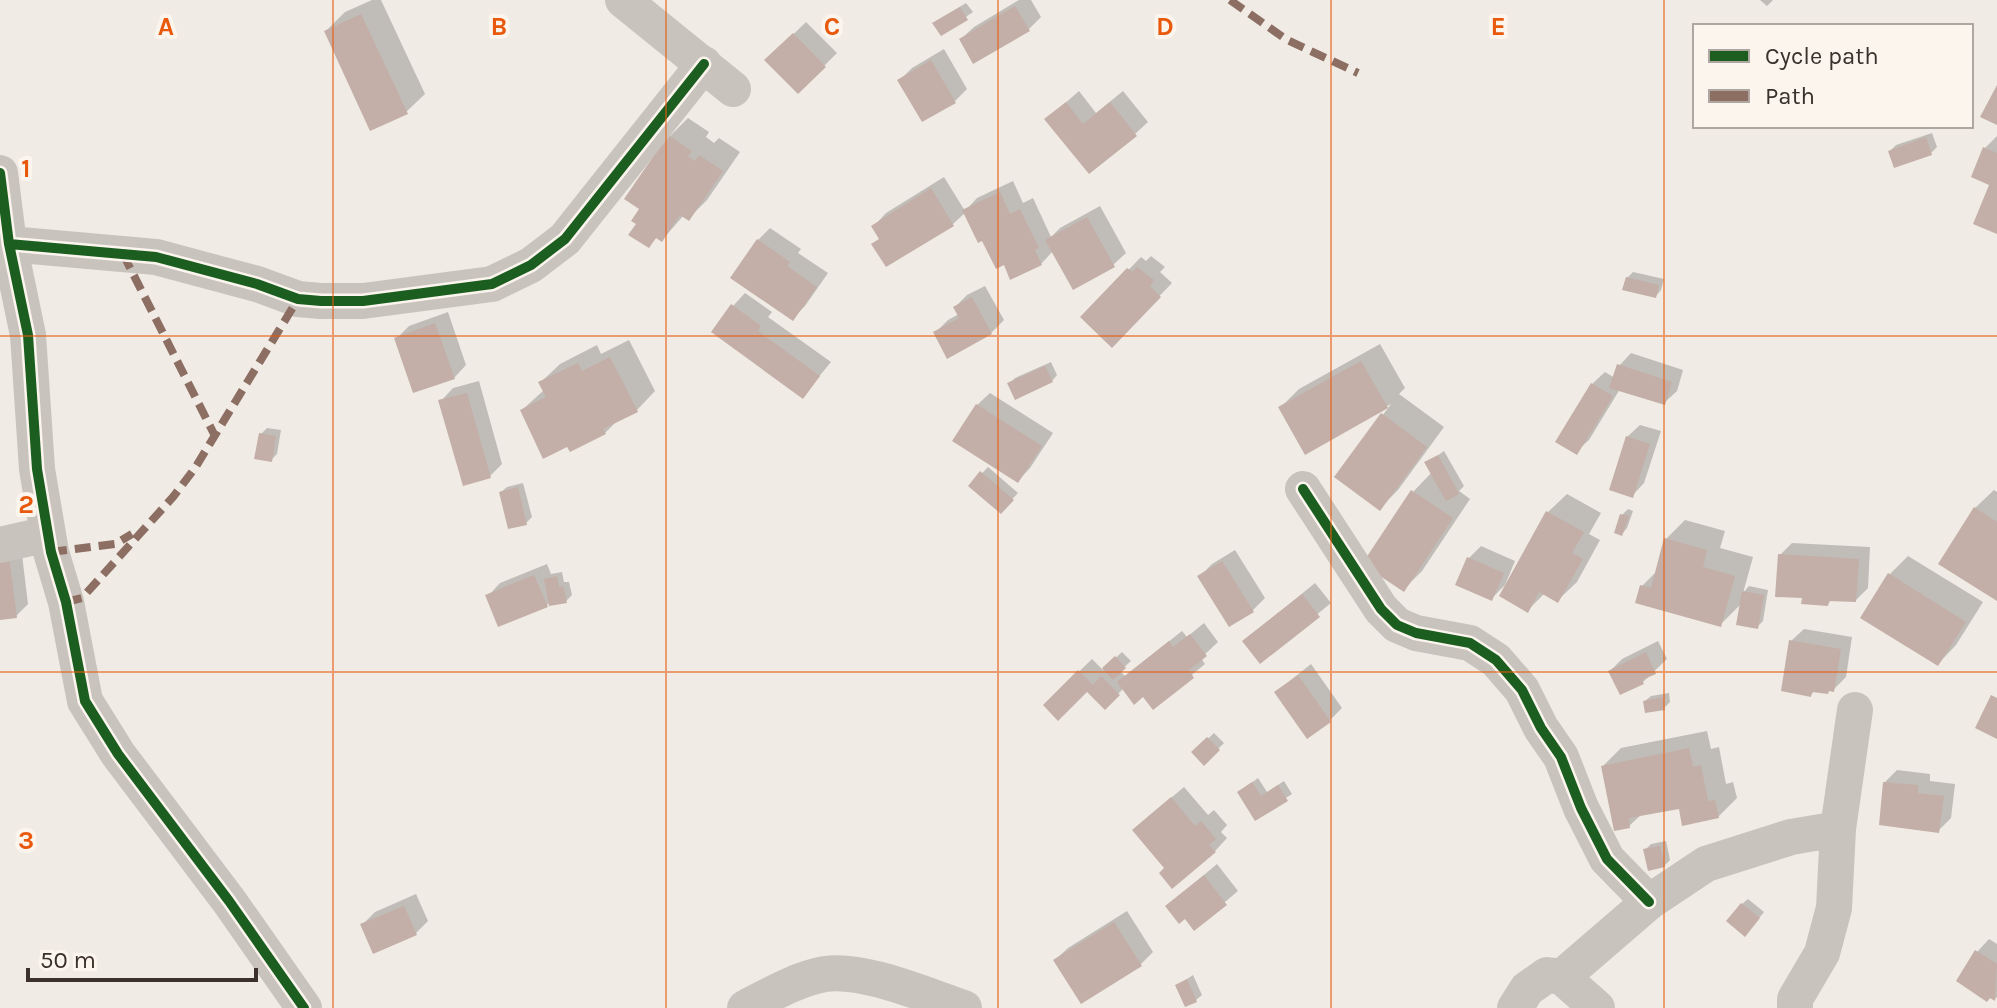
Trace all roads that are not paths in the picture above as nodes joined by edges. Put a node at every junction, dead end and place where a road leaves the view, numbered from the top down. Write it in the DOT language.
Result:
graph roads {
  1 [pos="623,0"];
  2 [pos="704,64"];
  3 [pos="733,89"];
  4 [pos="0,173"];
  5 [pos="9,244"];
  6 [pos="1303,489"];
  7 [pos="48,534"];
  8 [pos="0,545"];
  9 [pos="1855,710"];
  10 [pos="1838,829"];
  11 [pos="1649,902"];
  12 [pos="1562,977"];
  13 [pos="304,1008"];
  14 [pos="745,1008"];
  15 [pos="964,1008"];
  16 [pos="1515,1008"];
  17 [pos="1597,1008"];
  18 [pos="1795,1008"];
  1 -- 2 [label="street"];
  2 -- 3 [label="street"];
  2 -- 5 [label="street"];
  4 -- 5 [label="street"];
  5 -- 7 [label="street"];
  6 -- 11 [label="street"];
  7 -- 8 [label="street"];
  7 -- 13 [label="street"];
  9 -- 10 [label="street"];
  10 -- 11 [label="street"];
  10 -- 18 [label="street"];
  11 -- 12 [label="street"];
  12 -- 16 [label="street"];
  12 -- 17 [label="street"];
  14 -- 15 [label="street"];
}
